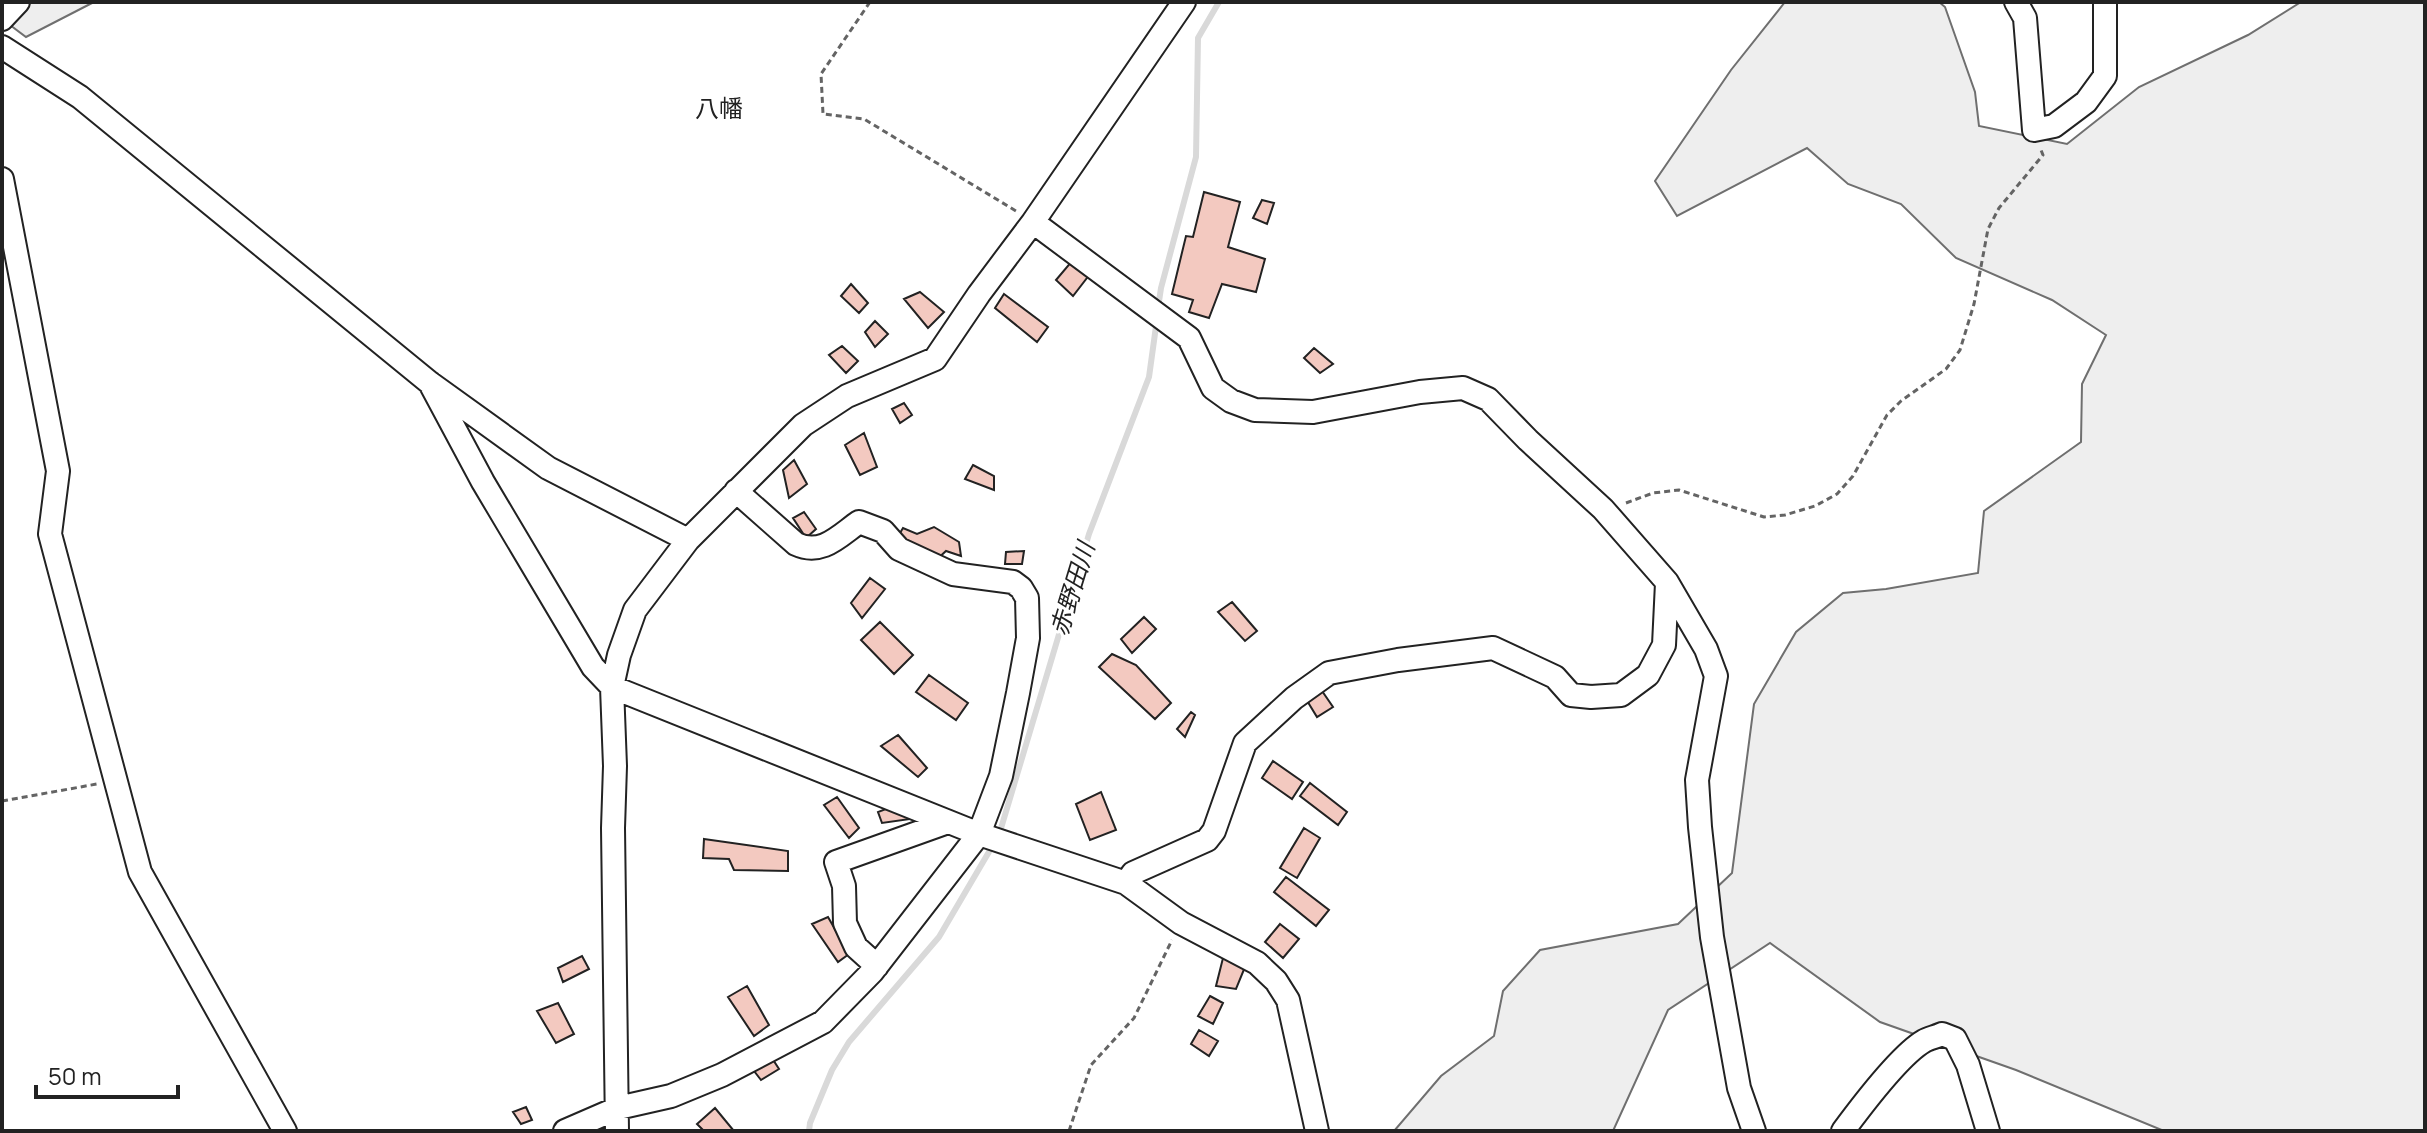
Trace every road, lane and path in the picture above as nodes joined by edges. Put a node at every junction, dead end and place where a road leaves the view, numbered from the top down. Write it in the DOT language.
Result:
graph roads {
  1 [pos="18,2"];
  2 [pos="870,2"];
  3 [pos="1184,2"];
  4 [pos="2016,2"];
  5 [pos="2105,2"];
  6 [pos="2,19"];
  7 [pos="2,47"];
  8 [pos="2034,130"];
  9 [pos="2,179"];
  10 [pos="1033,222"];
  11 [pos="6,225"];
  12 [pos="430,383"];
  13 [pos="736,491"];
  14 [pos="1603,509"];
  15 [pos="688,540"];
  16 [pos="1667,582"];
  17 [pos="612,687"];
  18 [pos="114,781"];
  19 [pos="2,801"];
  20 [pos="948,822"];
  21 [pos="990,838"];
  22 [pos="1126,883"];
  23 [pos="1181,923"];
  24 [pos="877,966"];
  25 [pos="618,1120"];
  26 [pos="285,1131"];
  27 [pos="565,1131"];
  28 [pos="1069,1131"];
  29 [pos="1317,1131"];
  30 [pos="1754,1131"];
  31 [pos="1843,1131"];
  32 [pos="1988,1131"];
  1 -- 6 [label="street"];
  2 -- 10 [label="path"];
  3 -- 10 [label="street"];
  4 -- 8 [label="street"];
  5 -- 8 [label="street"];
  7 -- 12 [label="street"];
  8 -- 14 [label="path"];
  9 -- 11 [label="street"];
  10 -- 13 [label="street"];
  10 -- 14 [label="street"];
  11 -- 18 [label="street"];
  12 -- 15 [label="street"];
  12 -- 17 [label="street"];
  13 -- 15 [label="street"];
  13 -- 21 [label="street"];
  14 -- 16 [label="street"];
  15 -- 17 [label="street"];
  16 -- 22 [label="street"];
  16 -- 30 [label="street"];
  17 -- 20 [label="street"];
  17 -- 25 [label="street"];
  18 -- 19 [label="path"];
  18 -- 26 [label="street"];
  20 -- 21 [label="street"];
  20 -- 24 [label="street"];
  21 -- 22 [label="street"];
  21 -- 24 [label="street"];
  22 -- 23 [label="street"];
  23 -- 28 [label="path"];
  23 -- 29 [label="street"];
  24 -- 25 [label="street"];
  25 -- 27 [label="street"];
  31 -- 32 [label="street"];
}
